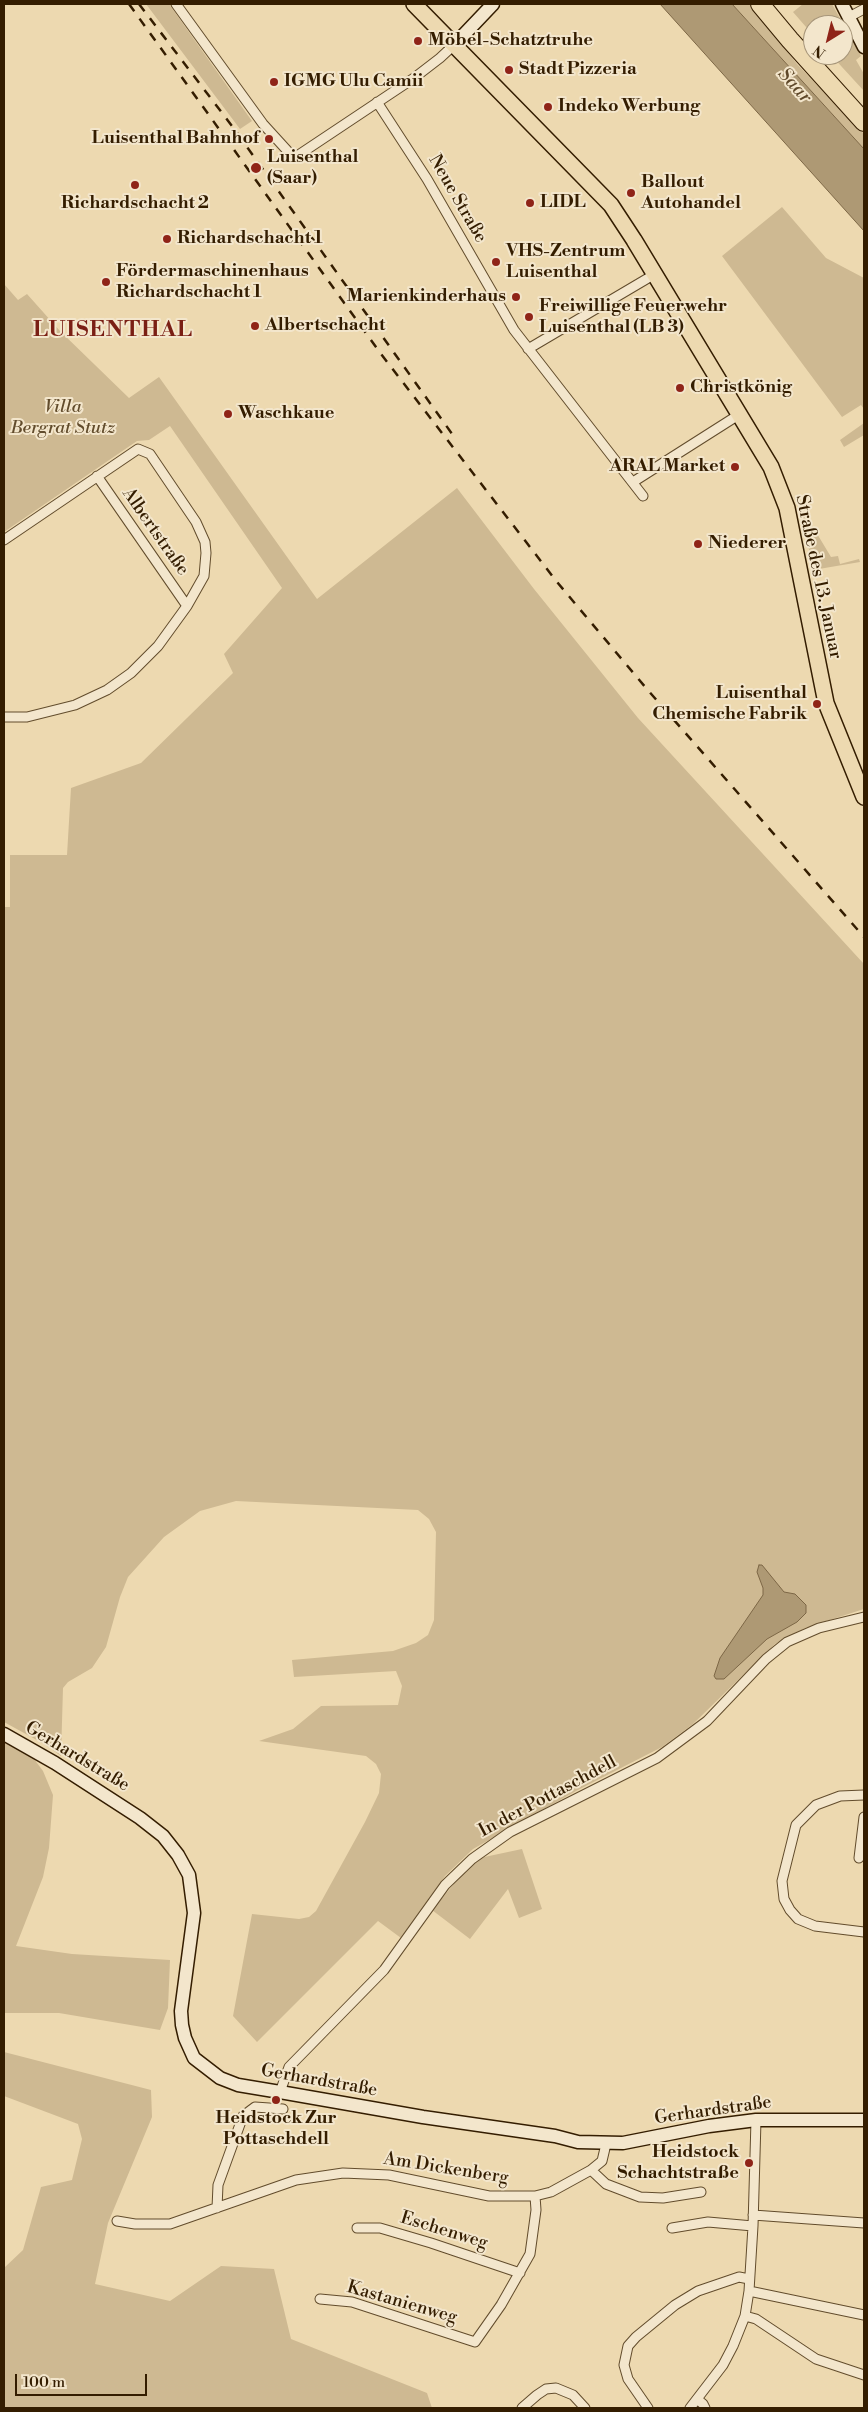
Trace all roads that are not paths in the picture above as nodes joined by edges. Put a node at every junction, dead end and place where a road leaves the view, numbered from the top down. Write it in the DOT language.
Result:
graph roads {
  1 [pos="176,4"];
  2 [pos="414,4"];
  3 [pos="493,4"];
  4 [pos="760,4"];
  5 [pos="776,4"];
  6 [pos="864,9"];
  7 [pos="853,15"];
  8 [pos="853,25"];
  9 [pos="803,36"];
  10 [pos="454,44"];
  11 [pos="864,47"];
  12 [pos="828,65"];
  13 [pos="377,102"];
  14 [pos="864,105"];
  15 [pos="864,122"];
  16 [pos="655,274"];
  17 [pos="528,349"];
  18 [pos="740,414"];
  19 [pos="97,476"];
  20 [pos="633,482"];
  21 [pos="643,496"];
  22 [pos="4,540"];
  23 [pos="187,606"];
  24 [pos="4,718"];
  25 [pos="864,797"];
  26 [pos="864,1617"];
  27 [pos="4,1734"];
  28 [pos="864,1795"];
  29 [pos="864,1817"];
  30 [pos="859,1858"];
  31 [pos="864,1932"];
  32 [pos="280,2092"];
  33 [pos="283,2110"];
  34 [pos="756,2120"];
  35 [pos="864,2120"];
  36 [pos="606,2144"];
  37 [pos="591,2170"];
  38 [pos="702,2192"];
  39 [pos="535,2196"];
  40 [pos="217,2208"];
  41 [pos="753,2215"];
  42 [pos="117,2221"];
  43 [pos="864,2223"];
  44 [pos="753,2226"];
  45 [pos="357,2228"];
  46 [pos="672,2228"];
  47 [pos="520,2273"];
  48 [pos="749,2278"];
  49 [pos="749,2291"];
  50 [pos="320,2300"];
  51 [pos="864,2315"];
  52 [pos="745,2316"];
  53 [pos="864,2375"];
  54 [pos="697,2399"];
  55 [pos="522,2408"];
  56 [pos="584,2408"];
  57 [pos="648,2408"];
  58 [pos="690,2408"];
  59 [pos="705,2408"];
  1 -- 13 [label="street"];
  2 -- 10 [label="main road, Straße des 13. Januar"];
  3 -- 10 [label="street"];
  4 -- 15 [label="highway"];
  5 -- 9 [label="highway"];
  6 -- 7 [label="street"];
  8 -- 11 [label="street"];
  10 -- 13 [label="street"];
  10 -- 16 [label="main road, Straße des 13. Januar"];
  12 -- 14 [label="highway"];
  13 -- 17 [label="street, Neue Straße"];
  16 -- 17 [label="street"];
  16 -- 18 [label="main road, Straße des 13. Januar"];
  17 -- 20 [label="street, Neue Straße"];
  18 -- 20 [label="street"];
  18 -- 25 [label="main road, Straße des 13. Januar"];
  19 -- 22 [label="street, Albertstraße"];
  19 -- 23 [label="street, Albertstraße"];
  19 -- 23 [label="street, Albertstraße"];
  20 -- 21 [label="street, Neue Straße"];
  23 -- 24 [label="street, Albertstraße"];
  26 -- 32 [label="street, In der Pottaschdell"];
  27 -- 32 [label="street, Gerhardstraße"];
  28 -- 31 [label="street"];
  29 -- 30 [label="street"];
  32 -- 36 [label="street, Gerhardstraße"];
  33 -- 40 [label="street"];
  34 -- 35 [label="street, Gerhardstraße"];
  34 -- 36 [label="street, Gerhardstraße"];
  34 -- 41 [label="street"];
  36 -- 37 [label="street, Am Dickenberg"];
  37 -- 38 [label="street"];
  37 -- 39 [label="street, Am Dickenberg"];
  39 -- 40 [label="street, Am Dickenberg"];
  39 -- 47 [label="street"];
  40 -- 42 [label="street, Am Dickenberg"];
  41 -- 43 [label="street"];
  41 -- 44 [label="street"];
  44 -- 46 [label="street"];
  44 -- 48 [label="street"];
  45 -- 47 [label="street, Eschenweg"];
  47 -- 50 [label="street, Kastanienweg"];
  48 -- 49 [label="street"];
  48 -- 57 [label="street"];
  49 -- 51 [label="street"];
  49 -- 52 [label="street"];
  52 -- 53 [label="street"];
  52 -- 54 [label="street"];
  54 -- 58 [label="street"];
  54 -- 59 [label="street"];
  55 -- 56 [label="street"];
}
